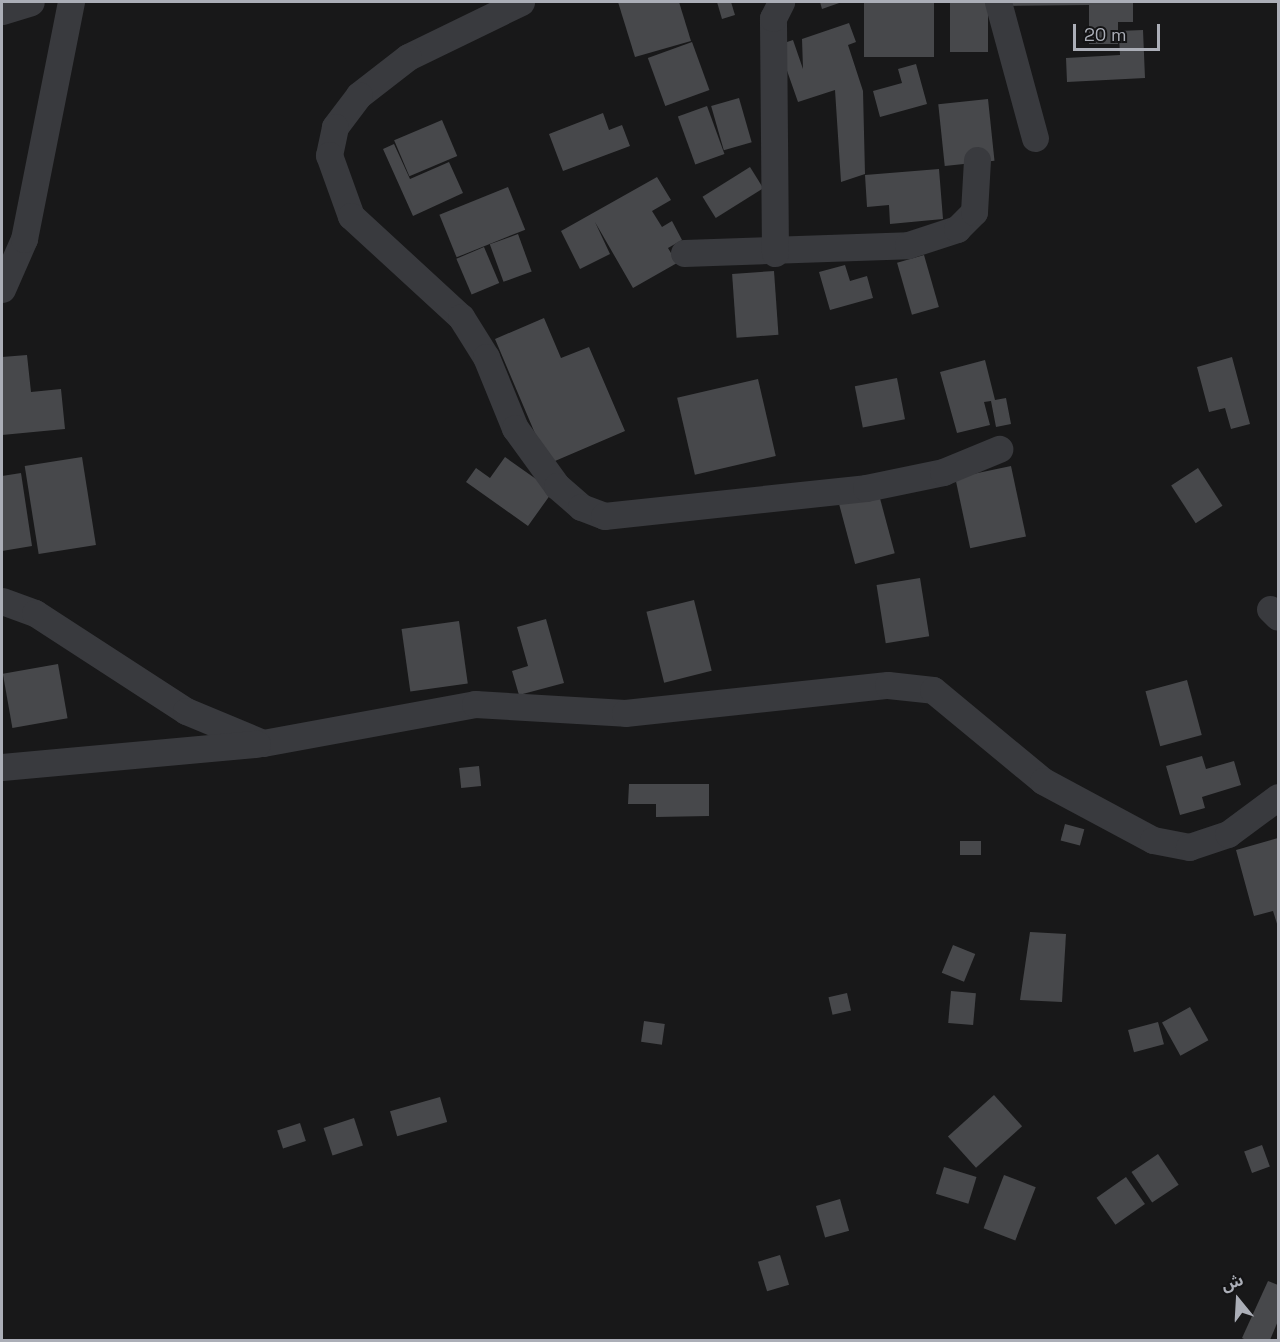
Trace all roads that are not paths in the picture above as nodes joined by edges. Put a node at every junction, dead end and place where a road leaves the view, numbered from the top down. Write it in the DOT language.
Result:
graph roads {
  1 [pos="31,2"];
  2 [pos="71,2"];
  3 [pos="521,2"];
  4 [pos="781,2"];
  5 [pos="998,2"];
  6 [pos="2,11"];
  7 [pos="1035,138"];
  8 [pos="976,160"];
  9 [pos="684,253"];
  10 [pos="775,253"];
  11 [pos="2,289"];
  12 [pos="999,449"];
  13 [pos="2,601"];
  14 [pos="262,743"];
  15 [pos="2,767"];
  16 [pos="1278,797"];
  1 -- 6 [label="street"];
  2 -- 11 [label="street"];
  3 -- 12 [label="street"];
  4 -- 10 [label="street"];
  5 -- 7 [label="street"];
  8 -- 10 [label="street"];
  9 -- 10 [label="street"];
  13 -- 14 [label="street"];
  14 -- 15 [label="street"];
  14 -- 16 [label="street"];
}
